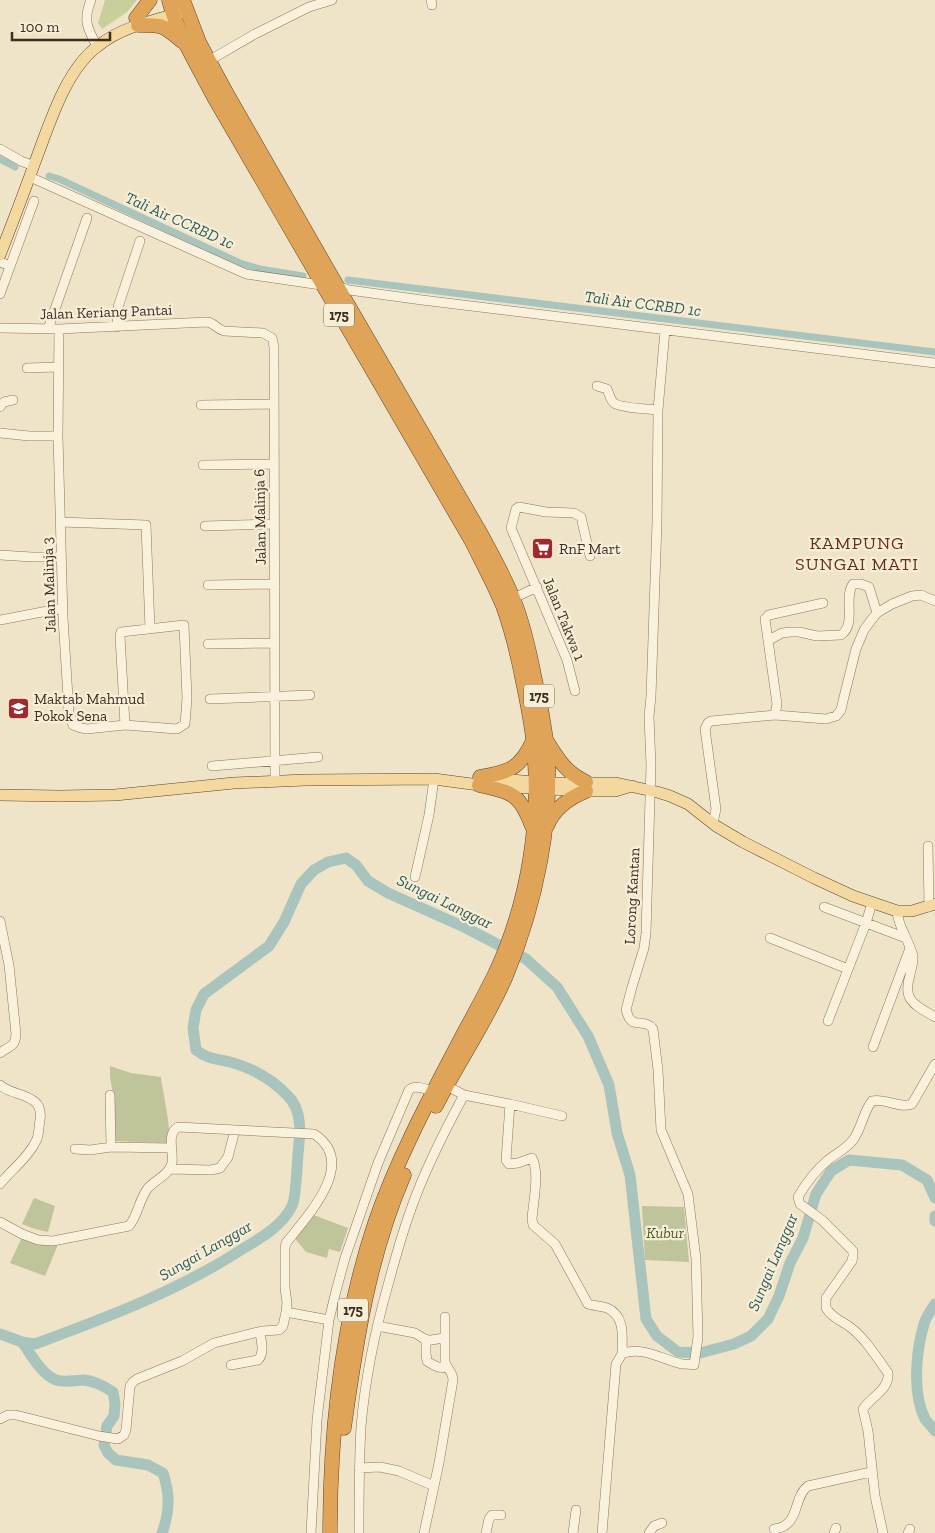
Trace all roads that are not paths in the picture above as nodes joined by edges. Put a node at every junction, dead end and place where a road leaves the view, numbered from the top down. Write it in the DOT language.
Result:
graph roads {
  1 [pos="91,0"];
  2 [pos="150,0"];
  3 [pos="332,0"];
  4 [pos="177,6"];
  5 [pos="137,22"];
  6 [pos="187,45"];
  7 [pos="97,46"];
  8 [pos="210,60"];
  9 [pos="0,149"];
  10 [pos="32,171"];
  11 [pos="34,201"];
  12 [pos="23,212"];
  13 [pos="87,218"];
  14 [pos="140,242"];
  15 [pos="4,244"];
  16 [pos="16,248"];
  17 [pos="0,255"];
  18 [pos="0,262"];
  19 [pos="10,266"];
  20 [pos="321,285"];
  21 [pos="337,286"];
  22 [pos="0,294"];
  23 [pos="214,323"];
  24 [pos="117,327"];
  25 [pos="0,328"];
  26 [pos="48,329"];
  27 [pos="59,329"];
  28 [pos="665,330"];
  29 [pos="935,363"];
  30 [pos="58,367"];
  31 [pos="27,368"];
  32 [pos="597,386"];
  33 [pos="13,400"];
  34 [pos="274,404"];
  35 [pos="201,405"];
  36 [pos="0,407"];
  37 [pos="658,410"];
  38 [pos="0,433"];
  39 [pos="58,436"];
  40 [pos="274,464"];
  41 [pos="203,465"];
  42 [pos="60,522"];
  43 [pos="274,524"];
  44 [pos="205,526"];
  45 [pos="0,555"];
  46 [pos="590,556"];
  47 [pos="61,557"];
  48 [pos="275,584"];
  49 [pos="208,585"];
  50 [pos="537,587"];
  51 [pos="514,598"];
  52 [pos="935,601"];
  53 [pos="823,603"];
  54 [pos="63,608"];
  55 [pos="877,613"];
  56 [pos="0,620"];
  57 [pos="150,629"];
  58 [pos="769,640"];
  59 [pos="208,644"];
  60 [pos="275,644"];
  61 [pos="575,691"];
  62 [pos="310,695"];
  63 [pos="275,698"];
  64 [pos="210,699"];
  65 [pos="776,715"];
  66 [pos="125,725"];
  67 [pos="540,739"];
  68 [pos="318,757"];
  69 [pos="274,761"];
  70 [pos="212,766"];
  71 [pos="434,779"];
  72 [pos="275,781"];
  73 [pos="479,781"];
  74 [pos="541,786"];
  75 [pos="586,787"];
  76 [pos="651,790"];
  77 [pos="0,795"];
  78 [pos="714,824"];
  79 [pos="539,831"];
  80 [pos="928,846"];
  81 [pos="415,878"];
  82 [pos="872,903"];
  83 [pos="932,905"];
  84 [pos="824,907"];
  85 [pos="897,911"];
  86 [pos="0,921"];
  87 [pos="866,923"];
  88 [pos="770,938"];
  89 [pos="906,938"];
  90 [pos="910,948"];
  91 [pos="506,961"];
  92 [pos="848,969"];
  93 [pos="935,1017"];
  94 [pos="828,1021"];
  95 [pos="872,1047"];
  96 [pos="0,1053"];
  97 [pos="935,1064"];
  98 [pos="0,1085"];
  99 [pos="447,1086"];
  100 [pos="433,1092"];
  101 [pos="110,1095"];
  102 [pos="464,1095"];
  103 [pos="510,1104"];
  104 [pos="562,1116"];
  105 [pos="235,1130"];
  106 [pos="111,1147"];
  107 [pos="172,1148"];
  108 [pos="75,1149"];
  109 [pos="170,1169"];
  110 [pos="0,1184"];
  111 [pos="0,1222"];
  112 [pos="286,1312"];
  113 [pos="445,1317"];
  114 [pos="330,1320"];
  115 [pos="377,1326"];
  116 [pos="260,1332"];
  117 [pos="444,1338"];
  118 [pos="426,1339"];
  119 [pos="622,1354"];
  120 [pos="231,1365"];
  121 [pos="446,1367"];
  122 [pos="0,1419"];
  123 [pos="359,1468"];
  124 [pos="871,1472"];
  125 [pos="434,1486"];
  126 [pos="576,1510"];
  127 [pos="501,1515"];
  128 [pos="662,1523"];
  129 [pos="774,1529"];
  130 [pos="311,1533"];
  131 [pos="330,1533"];
  132 [pos="339,1533"];
  133 [pos="358,1533"];
  134 [pos="424,1533"];
  135 [pos="486,1533"];
  136 [pos="573,1533"];
  137 [pos="602,1533"];
  138 [pos="649,1533"];
  139 [pos="883,1533"];
  1 -- 7 [label="street"];
  2 -- 5 [label="highway"];
  3 -- 8 [label="street"];
  4 -- 5 [label="main road"];
  4 -- 6 [label="highway, 175"];
  4 -- 8 [label="highway, 175"];
  5 -- 6 [label="highway"];
  5 -- 7 [label="main road"];
  6 -- 20 [label="highway, 175"];
  7 -- 10 [label="main road"];
  8 -- 21 [label="highway, 175"];
  9 -- 10 [label="street"];
  10 -- 12 [label="main road"];
  10 -- 20 [label="street"];
  11 -- 12 [label="street"];
  12 -- 15 [label="main road"];
  12 -- 16 [label="street"];
  13 -- 26 [label="street"];
  14 -- 24 [label="street"];
  15 -- 16 [label="street"];
  15 -- 17 [label="main road"];
  16 -- 19 [label="street"];
  18 -- 19 [label="street"];
  19 -- 22 [label="street"];
  20 -- 67 [label="highway, 175"];
  21 -- 28 [label="street"];
  21 -- 51 [label="highway, 175"];
  23 -- 24 [label="street, Jalan Keriang Pantai"];
  23 -- 34 [label="street, Jalan Malinja 6"];
  24 -- 27 [label="street, Jalan Keriang Pantai"];
  25 -- 26 [label="street, Jalan Keriang Pantai"];
  26 -- 27 [label="street, Jalan Keriang Pantai"];
  27 -- 30 [label="street, Jalan Malinja 3"];
  28 -- 29 [label="street"];
  28 -- 37 [label="street"];
  30 -- 31 [label="street"];
  30 -- 39 [label="street, Jalan Malinja 3"];
  32 -- 37 [label="street"];
  33 -- 36 [label="street"];
  34 -- 35 [label="street"];
  34 -- 40 [label="street, Jalan Malinja 6"];
  37 -- 76 [label="street"];
  38 -- 39 [label="street"];
  39 -- 42 [label="street, Jalan Malinja 3"];
  40 -- 41 [label="street"];
  40 -- 43 [label="street, Jalan Malinja 6"];
  42 -- 47 [label="street, Jalan Malinja 3"];
  42 -- 57 [label="street"];
  43 -- 44 [label="street"];
  43 -- 48 [label="street, Jalan Malinja 6"];
  45 -- 47 [label="street"];
  46 -- 50 [label="street, Jalan Takwa 1"];
  47 -- 54 [label="street, Jalan Malinja 3"];
  48 -- 49 [label="street"];
  48 -- 60 [label="street, Jalan Malinja 6"];
  50 -- 51 [label="street"];
  50 -- 61 [label="street, Jalan Takwa 1"];
  51 -- 67 [label="highway, 175"];
  52 -- 55 [label="street"];
  53 -- 58 [label="street"];
  54 -- 56 [label="street"];
  54 -- 66 [label="street, Jalan Malinja 3"];
  55 -- 58 [label="street"];
  55 -- 65 [label="street"];
  57 -- 66 [label="street"];
  57 -- 66 [label="street, Jalan Malinja 3"];
  58 -- 65 [label="street"];
  59 -- 60 [label="street"];
  60 -- 63 [label="street, Jalan Malinja 6"];
  62 -- 63 [label="street"];
  63 -- 64 [label="street"];
  63 -- 69 [label="street, Jalan Malinja 6"];
  65 -- 78 [label="street"];
  67 -- 73 [label="highway"];
  67 -- 74 [label="highway, 175"];
  67 -- 75 [label="highway"];
  68 -- 69 [label="street"];
  69 -- 70 [label="street"];
  69 -- 72 [label="street, Jalan Malinja 6"];
  71 -- 72 [label="main road"];
  71 -- 73 [label="main road"];
  71 -- 81 [label="street"];
  72 -- 77 [label="main road"];
  73 -- 74 [label="main road"];
  73 -- 79 [label="highway"];
  74 -- 75 [label="main road"];
  74 -- 79 [label="highway, 175"];
  75 -- 76 [label="main road"];
  75 -- 79 [label="highway"];
  76 -- 78 [label="main road"];
  76 -- 119 [label="street, Lorong Kantan"];
  78 -- 82 [label="main road"];
  79 -- 91 [label="highway, 175"];
  80 -- 83 [label="street"];
  82 -- 85 [label="main road"];
  82 -- 87 [label="street"];
  83 -- 85 [label="main road"];
  84 -- 87 [label="street"];
  85 -- 89 [label="street"];
  86 -- 96 [label="street"];
  87 -- 89 [label="street"];
  87 -- 92 [label="street"];
  88 -- 92 [label="street"];
  89 -- 90 [label="street"];
  90 -- 93 [label="street"];
  90 -- 95 [label="street"];
  91 -- 99 [label="highway, 175"];
  91 -- 100 [label="highway, 175"];
  92 -- 94 [label="street"];
  97 -- 124 [label="street"];
  98 -- 110 [label="street"];
  99 -- 102 [label="street"];
  99 -- 132 [label="highway, 175"];
  100 -- 114 [label="street"];
  100 -- 131 [label="highway, 175"];
  101 -- 106 [label="street"];
  102 -- 103 [label="street"];
  102 -- 115 [label="street"];
  103 -- 104 [label="street"];
  103 -- 119 [label="street"];
  105 -- 107 [label="street"];
  105 -- 109 [label="street"];
  105 -- 112 [label="street"];
  106 -- 107 [label="street"];
  106 -- 108 [label="street"];
  107 -- 109 [label="street"];
  109 -- 111 [label="street"];
  112 -- 114 [label="street"];
  112 -- 116 [label="street"];
  113 -- 117 [label="street"];
  114 -- 130 [label="street"];
  115 -- 118 [label="street"];
  115 -- 123 [label="street"];
  116 -- 120 [label="street"];
  116 -- 122 [label="street"];
  117 -- 118 [label="street"];
  117 -- 121 [label="street"];
  118 -- 121 [label="street"];
  119 -- 137 [label="street"];
  121 -- 125 [label="street"];
  123 -- 125 [label="street"];
  123 -- 133 [label="street"];
  124 -- 129 [label="street"];
  124 -- 139 [label="street"];
  125 -- 134 [label="street"];
  126 -- 136 [label="street"];
  127 -- 135 [label="street"];
  128 -- 138 [label="street"];
}
